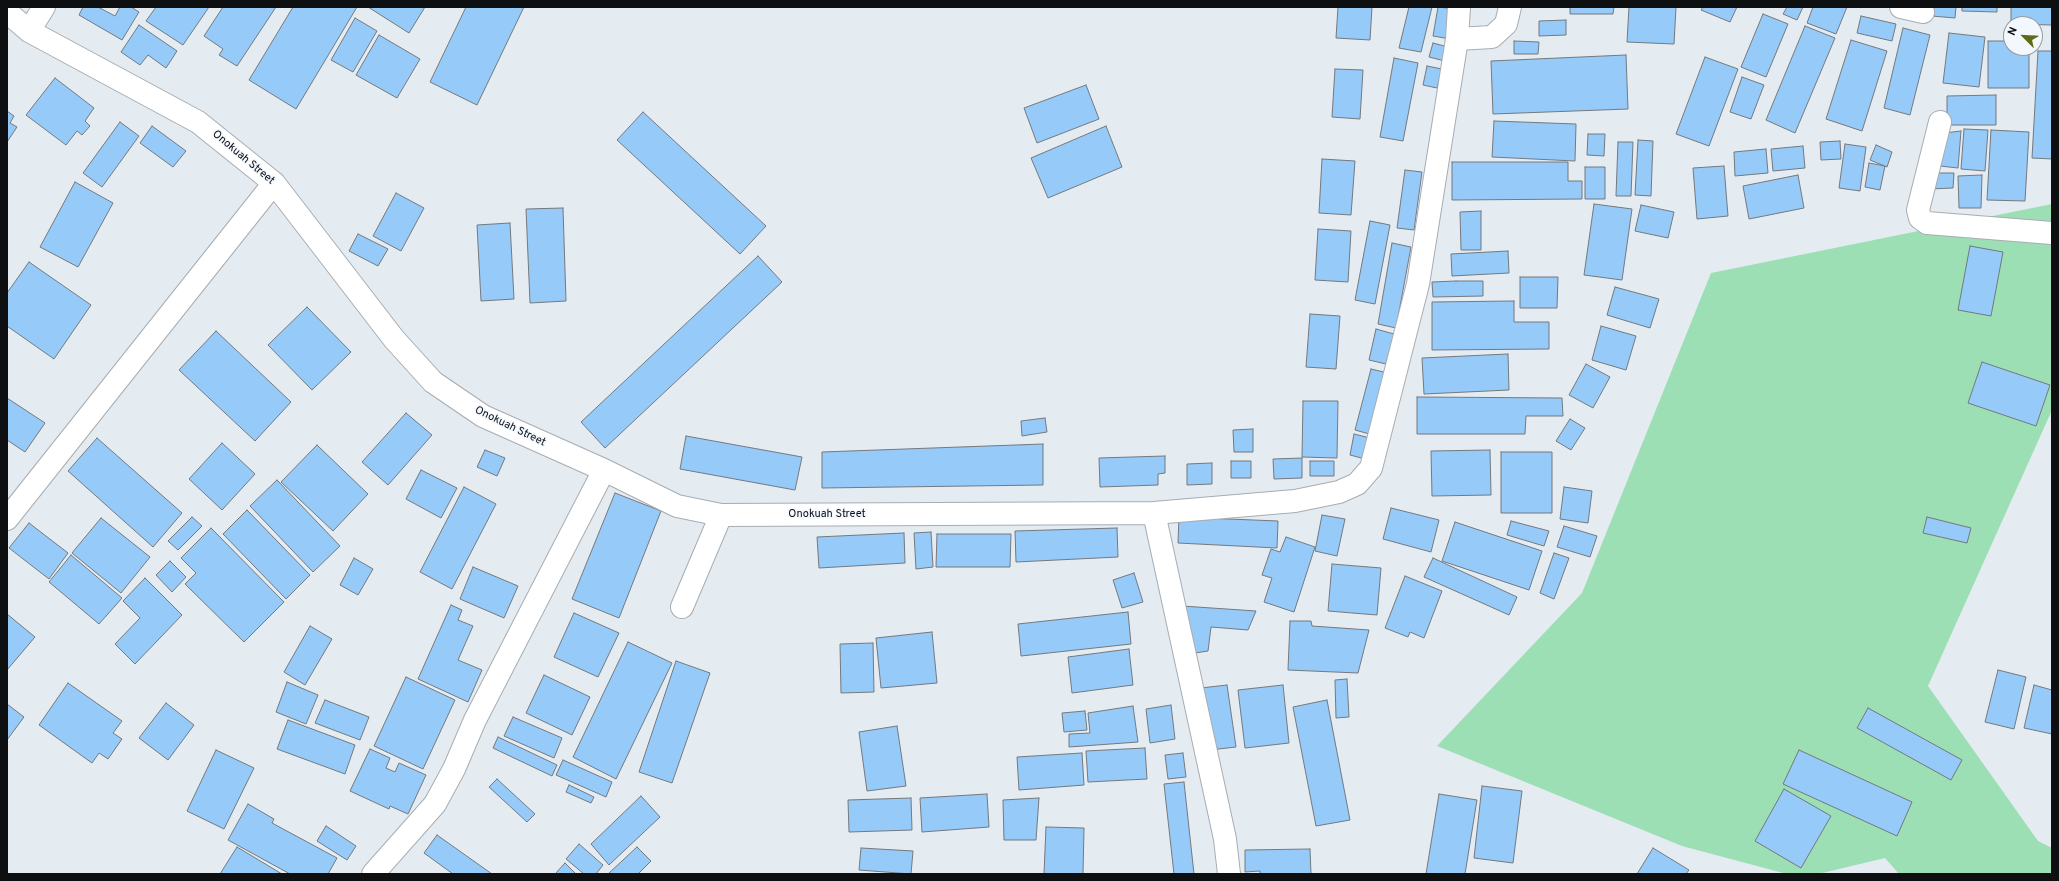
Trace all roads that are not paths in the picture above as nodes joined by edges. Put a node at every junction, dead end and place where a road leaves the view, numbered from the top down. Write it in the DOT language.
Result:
graph roads {
  1 [pos="44,7"];
  2 [pos="1459,7"];
  3 [pos="1510,7"];
  4 [pos="1901,7"];
  5 [pos="7,12"];
  6 [pos="1923,12"];
  7 [pos="29,31"];
  8 [pos="1457,39"];
  9 [pos="1940,122"];
  10 [pos="274,183"];
  11 [pos="2052,233"];
  12 [pos="604,470"];
  13 [pos="1154,513"];
  14 [pos="721,515"];
  15 [pos="7,518"];
  16 [pos="682,607"];
  17 [pos="373,874"];
  18 [pos="1229,874"];
  1 -- 7 [label="street"];
  2 -- 8 [label="street, Onokuah Street"];
  3 -- 8 [label="street"];
  4 -- 6 [label="street"];
  5 -- 7 [label="street, Onokuah Street"];
  7 -- 10 [label="street, Onokuah Street"];
  8 -- 13 [label="street, Onokuah Street"];
  9 -- 11 [label="street"];
  10 -- 12 [label="street, Onokuah Street"];
  10 -- 15 [label="street"];
  12 -- 14 [label="street, Onokuah Street"];
  12 -- 17 [label="street"];
  13 -- 14 [label="street, Onokuah Street"];
  13 -- 18 [label="street"];
  14 -- 16 [label="street"];
}
